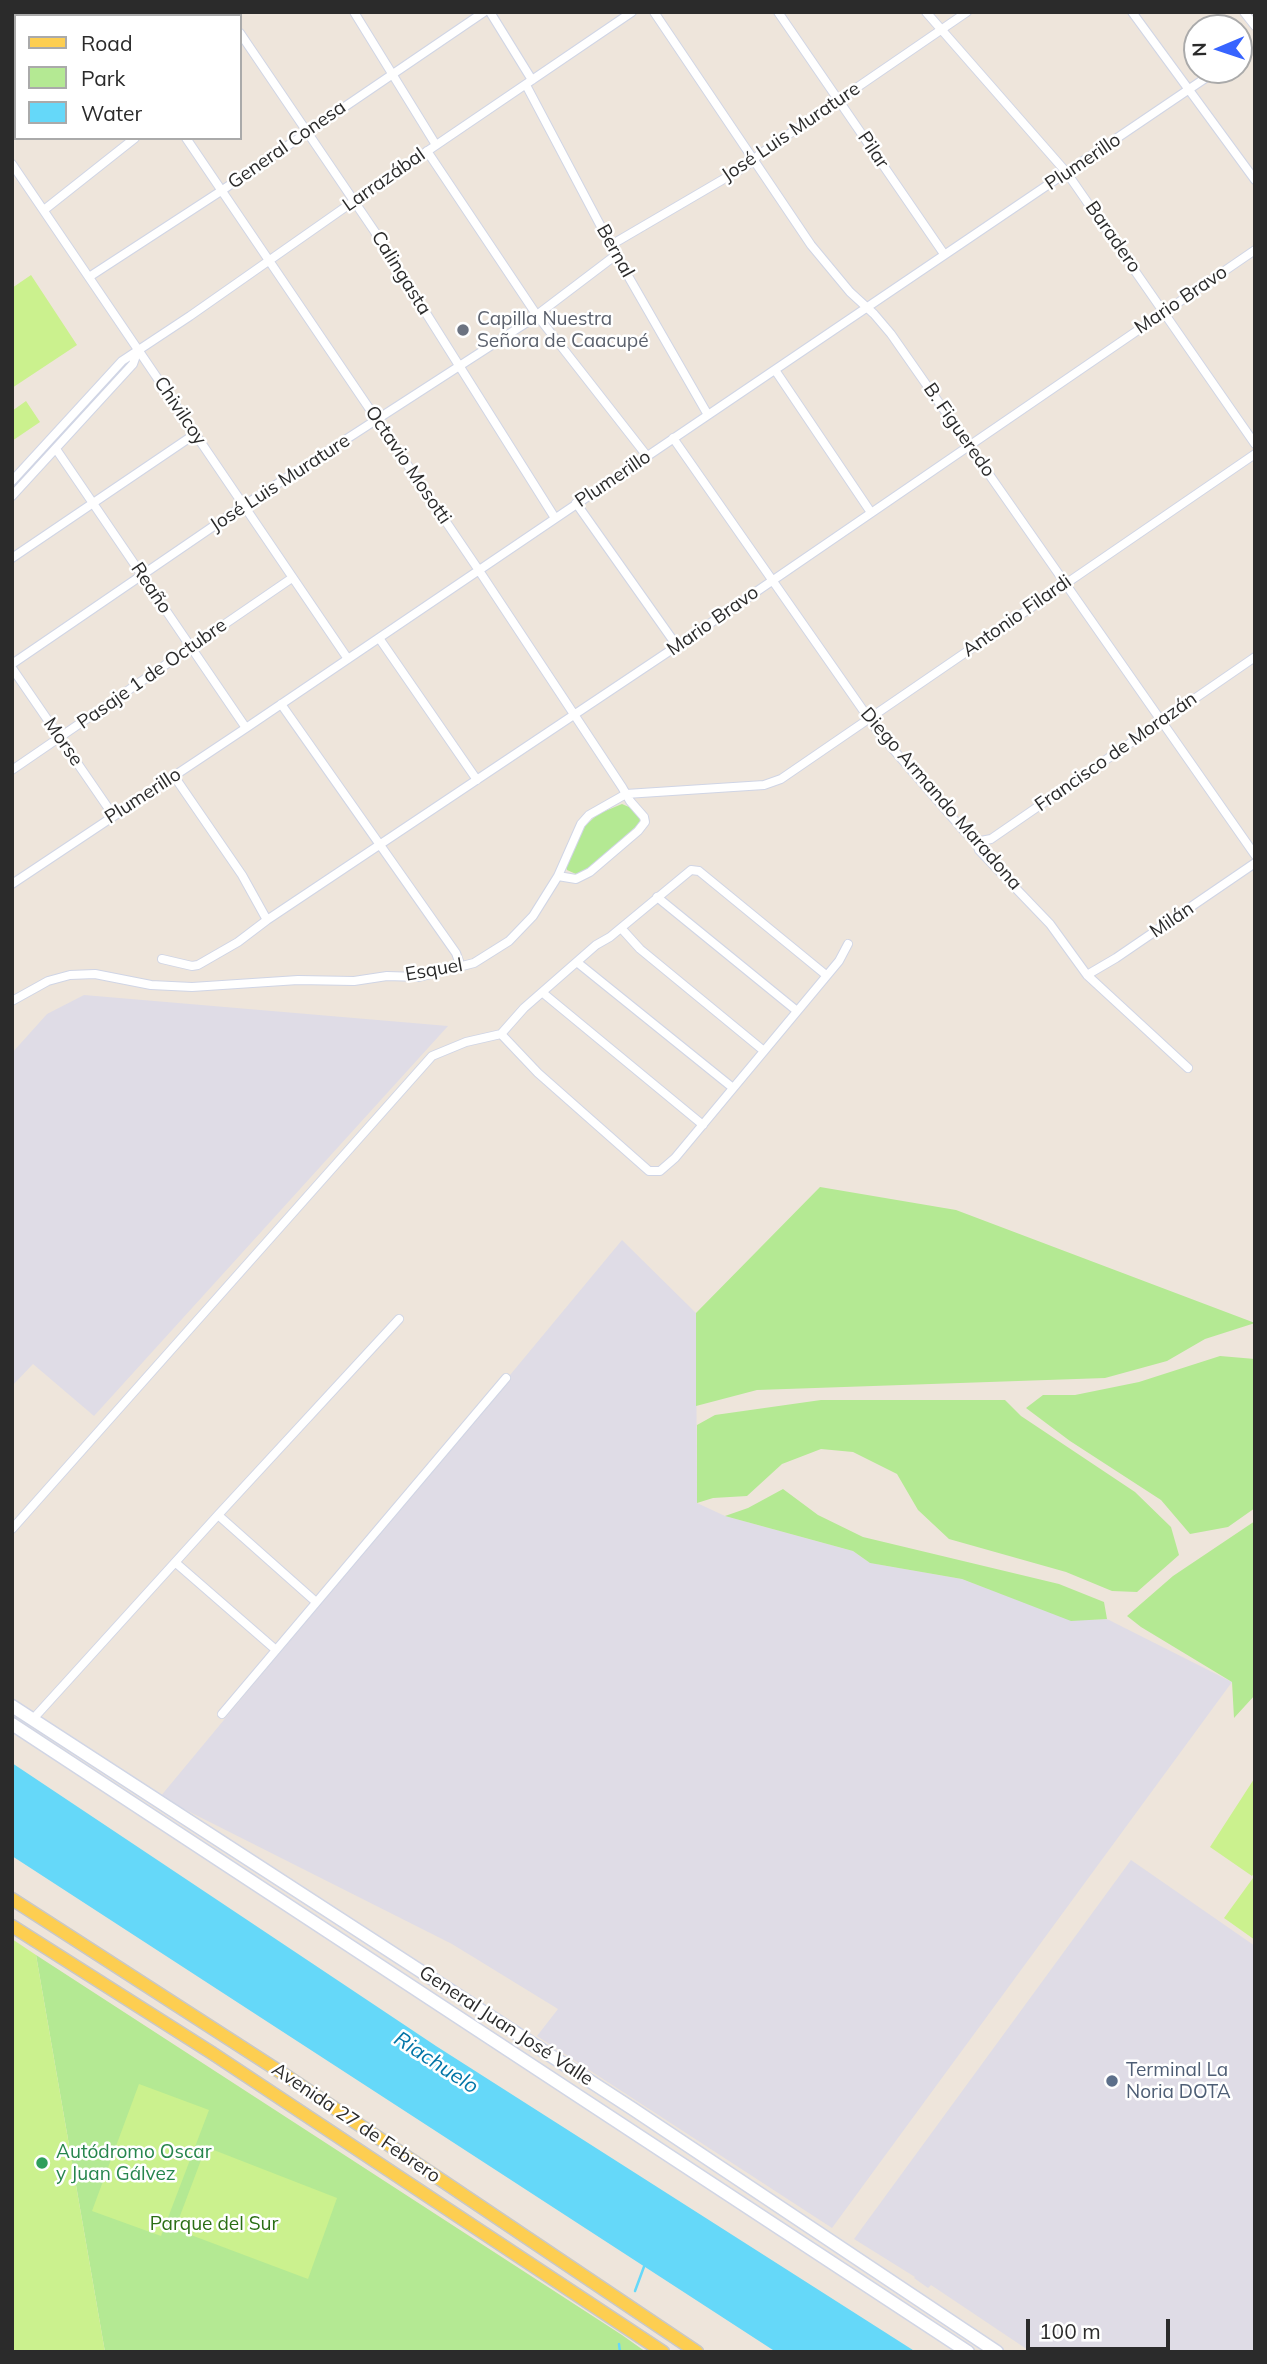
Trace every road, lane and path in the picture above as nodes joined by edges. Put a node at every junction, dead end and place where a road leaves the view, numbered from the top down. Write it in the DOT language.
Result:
graph roads {
  1 [pos="354,12"];
  2 [pos="484,12"];
  3 [pos="490,12"];
  4 [pos="632,12"];
  5 [pos="654,12"];
  6 [pos="778,12"];
  7 [pos="926,12"];
  8 [pos="967,12"];
  9 [pos="1132,12"];
  10 [pos="1244,12"];
  11 [pos="1255,26"];
  12 [pos="940,30"];
  13 [pos="242,36"];
  14 [pos="392,73"];
  15 [pos="529,83"];
  16 [pos="1197,84"];
  17 [pos="1188,90"];
  18 [pos="839,100"];
  19 [pos="306,133"];
  20 [pos="132,140"];
  21 [pos="187,140"];
  22 [pos="436,145"];
  23 [pos="427,151"];
  24 [pos="754,160"];
  25 [pos="12,164"];
  26 [pos="1067,173"];
  27 [pos="1255,180"];
  28 [pos="221,191"];
  29 [pos="354,201"];
  30 [pos="44,210"];
  31 [pos="611,245"];
  32 [pos="1255,250"];
  33 [pos="616,254"];
  34 [pos="944,254"];
  35 [pos="269,260"];
  36 [pos="89,277"];
  37 [pos="866,306"];
  38 [pos="1165,311"];
  39 [pos="536,314"];
  40 [pos="138,350"];
  41 [pos="459,366"];
  42 [pos="775,370"];
  43 [pos="708,415"];
  44 [pos="377,420"];
  45 [pos="195,434"];
  46 [pos="673,438"];
  47 [pos="970,444"];
  48 [pos="1255,444"];
  49 [pos="56,449"];
  50 [pos="1255,454"];
  51 [pos="647,456"];
  52 [pos="13,489"];
  53 [pos="576,503"];
  54 [pos="94,504"];
  55 [pos="243,506"];
  56 [pos="870,511"];
  57 [pos="555,518"];
  58 [pos="12,558"];
  59 [pos="478,569"];
  60 [pos="142,574"];
  61 [pos="292,579"];
  62 [pos="773,579"];
  63 [pos="1065,583"];
  64 [pos="379,638"];
  65 [pos="191,646"];
  66 [pos="677,646"];
  67 [pos="1255,657"];
  68 [pos="348,659"];
  69 [pos="12,666"];
  70 [pos="281,704"];
  71 [pos="575,715"];
  72 [pos="869,719"];
  73 [pos="1161,721"];
  74 [pos="246,728"];
  75 [pos="60,737"];
  76 [pos="12,770"];
  77 [pos="174,776"];
  78 [pos="780,779"];
  79 [pos="477,780"];
  80 [pos="626,794"];
  81 [pos="114,815"];
  82 [pos="976,842"];
  83 [pos="379,846"];
  84 [pos="1255,855"];
  85 [pos="1255,863"];
  86 [pos="558,876"];
  87 [pos="12,884"];
  88 [pos="657,897"];
  89 [pos="267,920"];
  90 [pos="621,928"];
  91 [pos="848,944"];
  92 [pos="163,959"];
  93 [pos="578,963"];
  94 [pos="461,967"];
  95 [pos="826,975"];
  96 [pos="1087,975"];
  97 [pos="543,993"];
  98 [pos="12,1001"];
  99 [pos="797,1011"];
  100 [pos="501,1034"];
  101 [pos="764,1051"];
  102 [pos="1188,1068"];
  103 [pos="733,1088"];
  104 [pos="703,1125"];
  105 [pos="398,1319"];
  106 [pos="506,1378"];
  107 [pos="218,1515"];
  108 [pos="12,1529"];
  109 [pos="176,1563"];
  110 [pos="316,1602"];
  111 [pos="275,1650"];
  112 [pos="12,1706"];
  113 [pos="222,1714"];
  114 [pos="33,1720"];
  115 [pos="12,1724"];
  116 [pos="12,1899"];
  117 [pos="12,1926"];
  118 [pos="918,2320"];
  119 [pos="663,2352"];
  120 [pos="697,2352"];
  121 [pos="956,2352"];
  122 [pos="968,2352"];
  123 [pos="997,2352"];
  1 -- 14 [label="street"];
  2 -- 14 [label="street, General Conesa"];
  3 -- 15 [label="street, Bernal"];
  4 -- 15 [label="street, Larrazábal"];
  5 -- 24 [label="street, B. Figueredo"];
  6 -- 18 [label="street, Pilar"];
  7 -- 12 [label="street, Baradero"];
  8 -- 12 [label="street, José Luis Murature"];
  9 -- 17 [label="street"];
  10 -- 11 [label="street"];
  12 -- 18 [label="street, José Luis Murature"];
  12 -- 26 [label="street, Baradero"];
  13 -- 19 [label="street, Calingasta"];
  14 -- 19 [label="street, General Conesa"];
  14 -- 22 [label="street"];
  15 -- 22 [label="street, Larrazábal"];
  15 -- 31 [label="street, Bernal"];
  16 -- 17 [label="street, Plumerillo"];
  17 -- 26 [label="street, Plumerillo"];
  17 -- 27 [label="street"];
  18 -- 24 [label="street, José Luis Murature"];
  18 -- 34 [label="street, Pilar"];
  19 -- 28 [label="street, General Conesa"];
  19 -- 29 [label="street, Calingasta"];
  20 -- 30 [label="street"];
  21 -- 28 [label="street, Octavio Mosotti"];
  22 -- 23 [label="street, Larrazábal"];
  23 -- 29 [label="street, Larrazábal"];
  23 -- 39 [label="street"];
  24 -- 31 [label="street, José Luis Murature"];
  24 -- 37 [label="street, B. Figueredo"];
  25 -- 30 [label="street, Chivilcoy"];
  26 -- 34 [label="street, Plumerillo"];
  26 -- 38 [label="street, Baradero"];
  28 -- 35 [label="street, Octavio Mosotti"];
  28 -- 36 [label="street, General Conesa"];
  29 -- 35 [label="street, Larrazábal"];
  29 -- 41 [label="street, Calingasta"];
  30 -- 36 [label="street, Chivilcoy"];
  31 -- 33 [label="street, Bernal"];
  32 -- 38 [label="street, Mario Bravo"];
  33 -- 39 [label="street, José Luis Murature"];
  33 -- 43 [label="street, Bernal"];
  34 -- 37 [label="street, Plumerillo"];
  35 -- 40 [label="street, Larrazábal"];
  35 -- 44 [label="street, Octavio Mosotti"];
  36 -- 40 [label="street, Chivilcoy"];
  37 -- 42 [label="street, Plumerillo"];
  37 -- 47 [label="street, B. Figueredo"];
  38 -- 47 [label="street, Mario Bravo"];
  38 -- 48 [label="street, Baradero"];
  39 -- 41 [label="street, José Luis Murature"];
  39 -- 51 [label="street"];
  40 -- 45 [label="street, Chivilcoy"];
  40 -- 49 [label="street, Larrazábal"];
  40 -- 52 [label="street, Larrazábal"];
  41 -- 44 [label="street, José Luis Murature"];
  41 -- 57 [label="street, Calingasta"];
  42 -- 43 [label="street, Plumerillo"];
  42 -- 56 [label="street"];
  43 -- 46 [label="street, Plumerillo"];
  44 -- 55 [label="street, José Luis Murature"];
  44 -- 59 [label="street, Octavio Mosotti"];
  45 -- 54 [label="street"];
  45 -- 55 [label="street, Chivilcoy"];
  46 -- 51 [label="street, Plumerillo"];
  46 -- 62 [label="street, Diego Armando Maradona"];
  47 -- 56 [label="street, Mario Bravo"];
  47 -- 63 [label="street, B. Figueredo"];
  49 -- 52 [label="street, Larrazábal"];
  49 -- 54 [label="street, Reaño"];
  50 -- 63 [label="street, Antonio Filardi"];
  51 -- 53 [label="street, Plumerillo"];
  53 -- 57 [label="street, Plumerillo"];
  53 -- 66 [label="street"];
  54 -- 58 [label="street"];
  54 -- 60 [label="street, Reaño"];
  55 -- 60 [label="street, José Luis Murature"];
  55 -- 61 [label="street, Chivilcoy"];
  56 -- 62 [label="street, Mario Bravo"];
  57 -- 59 [label="street, Plumerillo"];
  59 -- 64 [label="street, Plumerillo"];
  59 -- 71 [label="street, Octavio Mosotti"];
  60 -- 65 [label="street, Reaño"];
  60 -- 69 [label="street, José Luis Murature"];
  61 -- 65 [label="street, Pasaje 1 de Octubre"];
  61 -- 68 [label="street, Chivilcoy"];
  62 -- 66 [label="street, Mario Bravo"];
  62 -- 72 [label="street, Diego Armando Maradona"];
  63 -- 72 [label="street, Antonio Filardi"];
  63 -- 73 [label="street, B. Figueredo"];
  64 -- 68 [label="street, Plumerillo"];
  64 -- 79 [label="street"];
  65 -- 74 [label="street, Reaño"];
  65 -- 75 [label="street, Pasaje 1 de Octubre"];
  66 -- 71 [label="street, Mario Bravo"];
  67 -- 73 [label="street, Francisco de Morazán"];
  68 -- 70 [label="street, Plumerillo"];
  69 -- 75 [label="street, Morse"];
  70 -- 74 [label="street, Plumerillo"];
  70 -- 83 [label="street"];
  71 -- 79 [label="street, Mario Bravo"];
  71 -- 80 [label="street, Octavio Mosotti"];
  72 -- 78 [label="street, Antonio Filardi"];
  72 -- 82 [label="street, Diego Armando Maradona"];
  73 -- 82 [label="street, Francisco de Morazán"];
  73 -- 84 [label="street, B. Figueredo"];
  74 -- 77 [label="street, Plumerillo"];
  75 -- 76 [label="street, Pasaje 1 de Octubre"];
  75 -- 81 [label="street, Morse"];
  77 -- 81 [label="street, Plumerillo"];
  77 -- 89 [label="street"];
  78 -- 80 [label="street, Esquel"];
  79 -- 83 [label="street, Mario Bravo"];
  80 -- 86 [label="street, Esquel"];
  80 -- 86 [label="street, Octavio Mosotti"];
  81 -- 87 [label="street, Plumerillo"];
  82 -- 96 [label="street, Diego Armando Maradona"];
  83 -- 89 [label="street, Mario Bravo"];
  83 -- 94 [label="street"];
  85 -- 96 [label="street, Milán"];
  86 -- 94 [label="street, Esquel"];
  88 -- 90 [label="street"];
  88 -- 95 [label="street"];
  88 -- 99 [label="street"];
  89 -- 92 [label="street, Mario Bravo"];
  90 -- 93 [label="street"];
  90 -- 101 [label="street"];
  91 -- 95 [label="street"];
  93 -- 97 [label="street"];
  93 -- 103 [label="street"];
  94 -- 98 [label="street, Esquel"];
  95 -- 99 [label="street"];
  96 -- 102 [label="street, Diego Armando Maradona"];
  97 -- 100 [label="street"];
  97 -- 104 [label="street"];
  99 -- 101 [label="street"];
  100 -- 104 [label="street"];
  100 -- 108 [label="street"];
  101 -- 103 [label="street"];
  103 -- 104 [label="street"];
  105 -- 107 [label="street"];
  106 -- 110 [label="street"];
  107 -- 109 [label="street"];
  107 -- 110 [label="street"];
  109 -- 111 [label="street"];
  109 -- 114 [label="street"];
  110 -- 111 [label="street"];
  111 -- 113 [label="street"];
  112 -- 114 [label="main road, General Juan José Valle"];
  114 -- 123 [label="main road, General Juan José Valle"];
  115 -- 118 [label="main road, General Juan José Valle"];
  116 -- 120 [label="main road, Avenida 27 de Febrero"];
  117 -- 119 [label="main road, Avenida 27 de Febrero"];
  118 -- 121 [label="main road"];
  118 -- 122 [label="main road, General Juan José Valle"];
}
